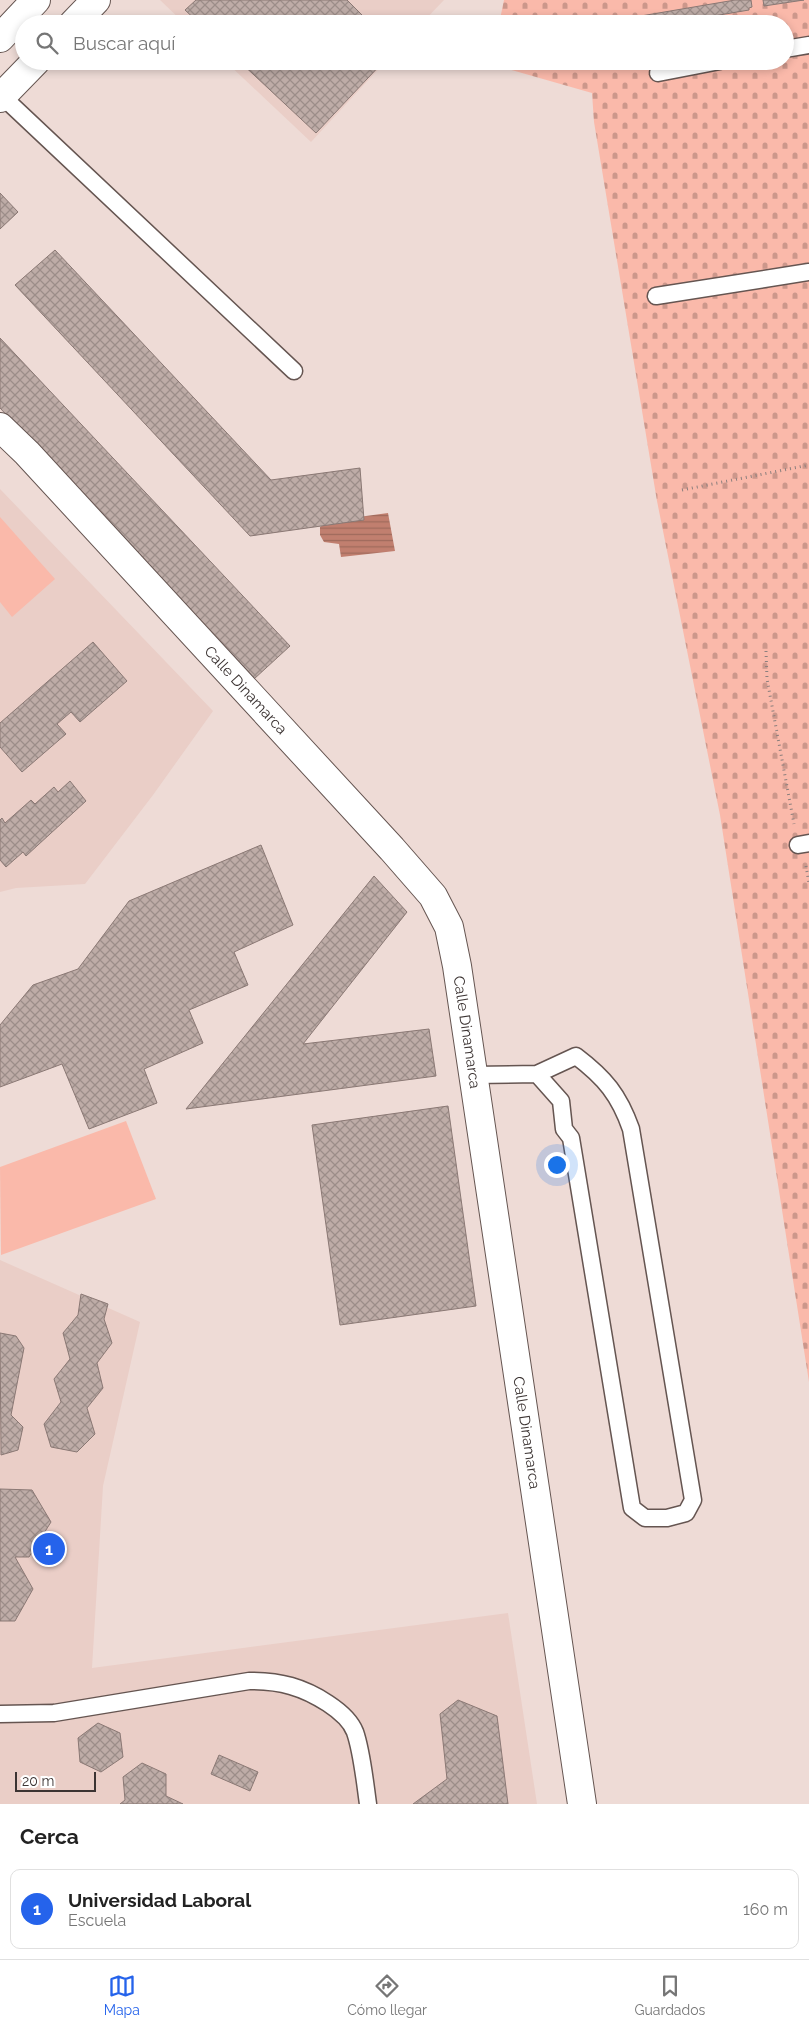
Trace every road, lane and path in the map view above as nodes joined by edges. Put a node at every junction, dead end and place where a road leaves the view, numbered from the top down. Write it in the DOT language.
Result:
graph roads {
  1 [pos="96,0"];
  2 [pos="31,2"];
  3 [pos="20,15"];
  4 [pos="81,15"];
  5 [pos="15,21"];
  6 [pos="0,38"];
  7 [pos="809,45"];
  8 [pos="794,48"];
  9 [pos="27,70"];
  10 [pos="674,70"];
  11 [pos="658,73"];
  12 [pos="1,97"];
  13 [pos="809,272"];
  14 [pos="656,296"];
  15 [pos="294,372"];
  16 [pos="0,427"];
  17 [pos="809,465"];
  18 [pos="682,490"];
  19 [pos="766,651"];
  20 [pos="804,844"];
  21 [pos="537,1074"];
  22 [pos="473,1075"];
  23 [pos="0,1714"];
  24 [pos="368,1804"];
  25 [pos="582,1804"];
  1 -- 4 [label="street"];
  2 -- 3 [label="street"];
  5 -- 6 [label="street"];
  7 -- 8 [label="lane"];
  9 -- 12 [label="street"];
  10 -- 11 [label="lane"];
  12 -- 15 [label="lane"];
  13 -- 14 [label="lane"];
  16 -- 22 [label="street, Calle Dinamarca"];
  17 -- 18 [label="path"];
  19 -- 20 [label="path"];
  21 -- 21 [label="lane"];
  21 -- 22 [label="lane"];
  22 -- 25 [label="street, Calle Dinamarca"];
  23 -- 24 [label="lane"];
}
